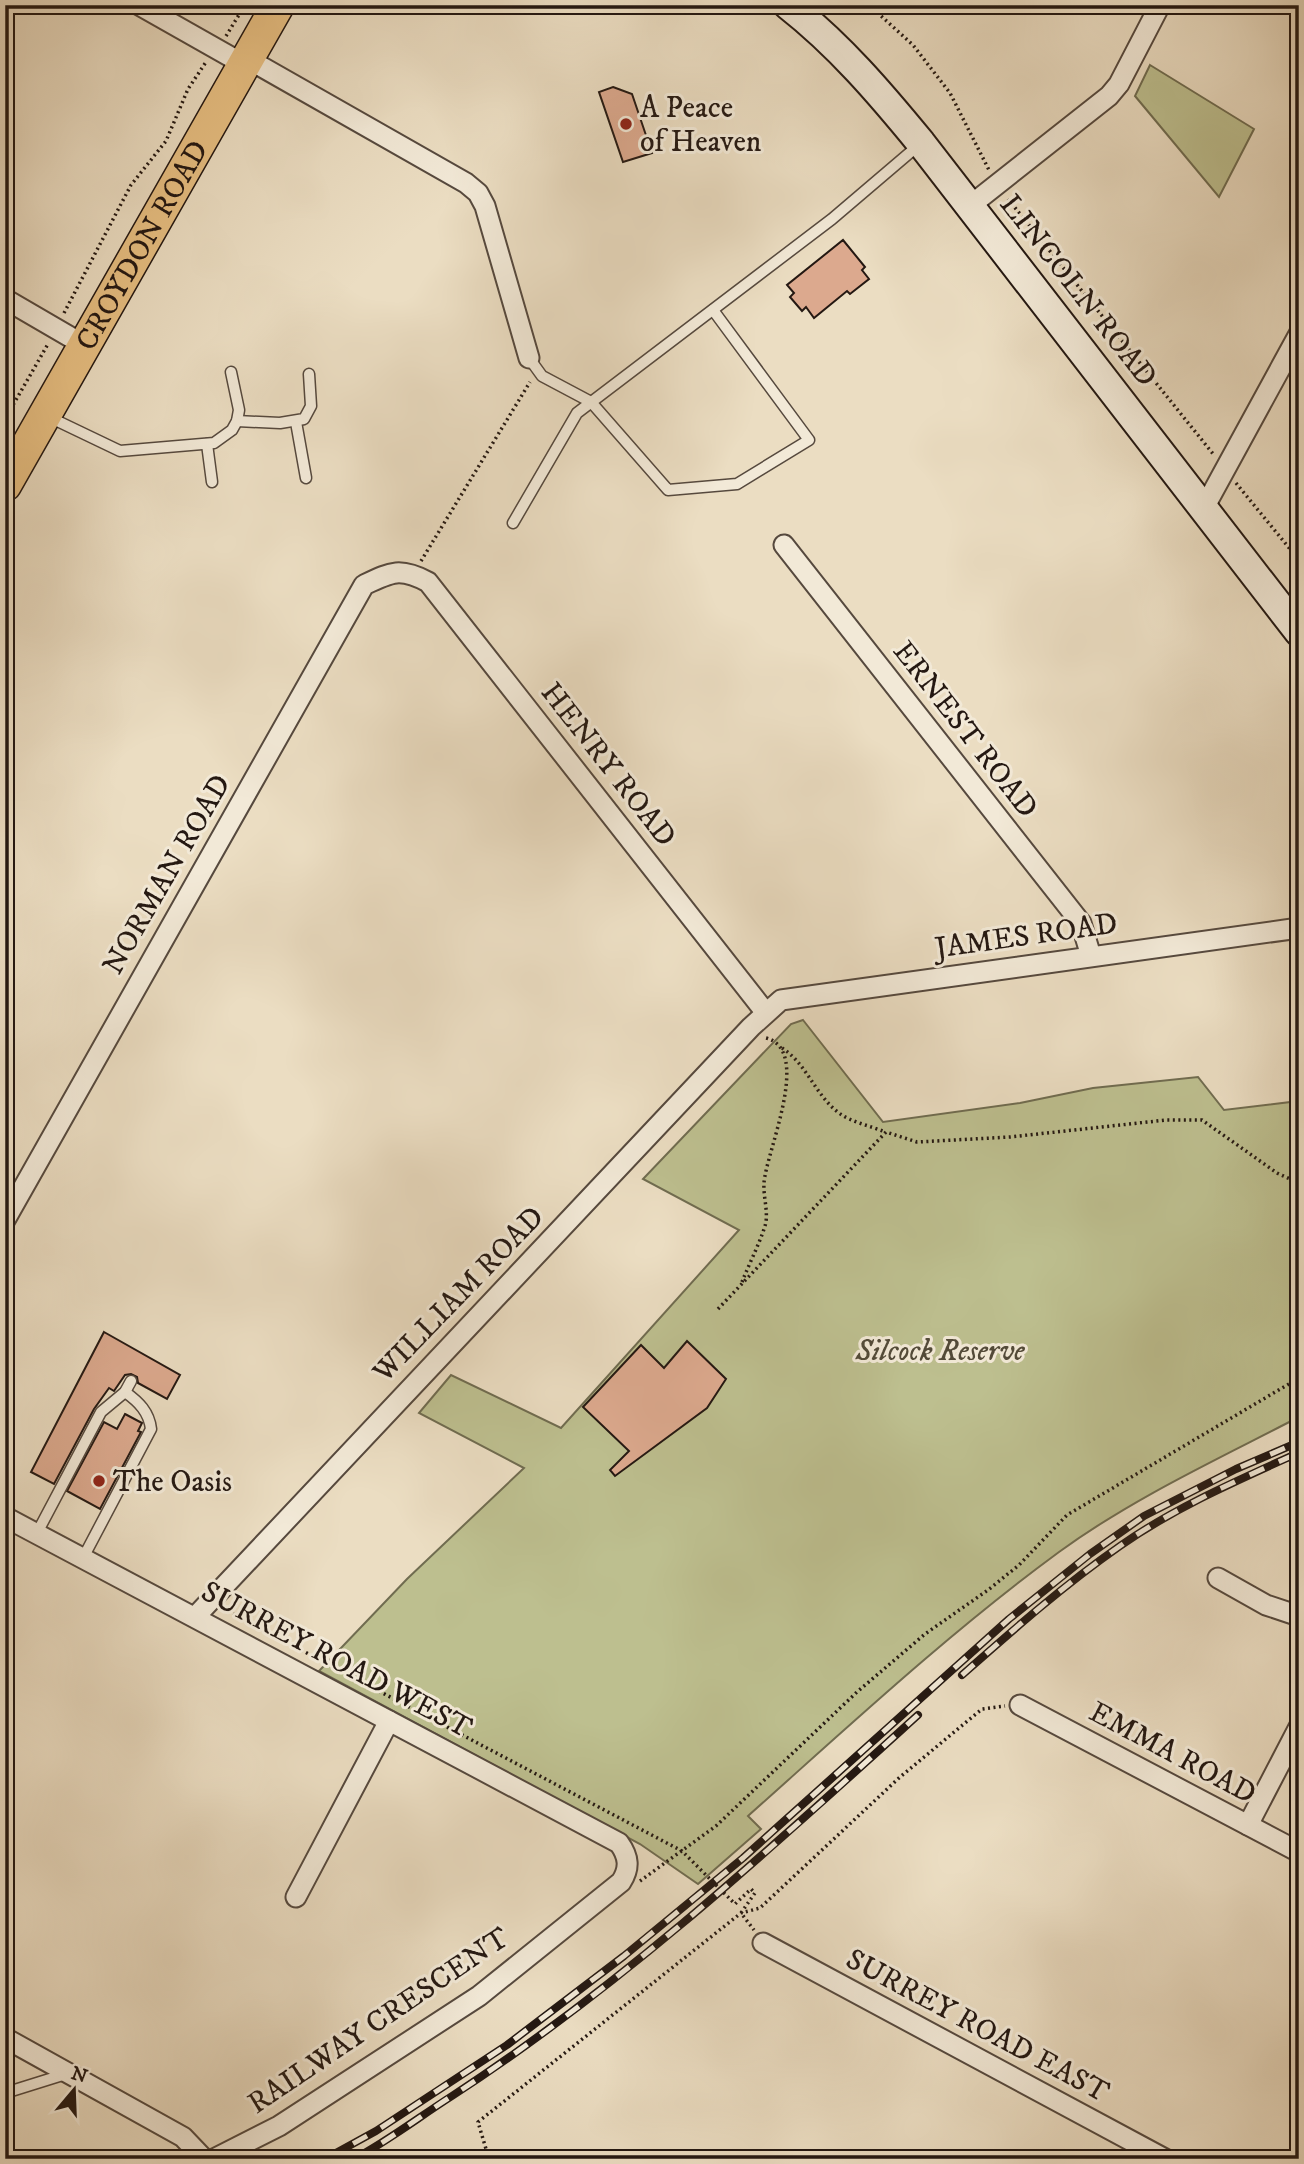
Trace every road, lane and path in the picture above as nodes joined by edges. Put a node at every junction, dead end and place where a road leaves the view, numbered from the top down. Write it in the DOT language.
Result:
graph roads {
  1 [pos="139,5"];
  2 [pos="244,5"];
  3 [pos="278,5"];
  4 [pos="789,5"];
  5 [pos="869,5"];
  6 [pos="1160,5"];
  7 [pos="217,49"];
  8 [pos="246,62"];
  9 [pos="921,143"];
  10 [pos="996,184"];
  11 [pos="971,205"];
  12 [pos="5,299"];
  13 [pos="713,310"];
  14 [pos="56,328"];
  15 [pos="1299,334"];
  16 [pos="85,345"];
  17 [pos="529,358"];
  18 [pos="231,372"];
  19 [pos="309,374"];
  20 [pos="591,402"];
  21 [pos="45,415"];
  22 [pos="5,419"];
  23 [pos="236,421"];
  24 [pos="296,422"];
  25 [pos="207,444"];
  26 [pos="1226,470"];
  27 [pos="306,478"];
  28 [pos="212,482"];
  29 [pos="5,485"];
  30 [pos="1204,508"];
  31 [pos="513,523"];
  32 [pos="784,545"];
  33 [pos="1299,560"];
  34 [pos="412,574"];
  35 [pos="1295,619"];
  36 [pos="1299,928"];
  37 [pos="1091,956"];
  38 [pos="766,1013"];
  39 [pos="751,1027"];
  40 [pos="782,1048"];
  41 [pos="886,1132"];
  42 [pos="1299,1179"];
  43 [pos="5,1220"];
  44 [pos="741,1284"];
  45 [pos="718,1309"];
  46 [pos="1299,1378"];
  47 [pos="131,1381"];
  48 [pos="125,1392"];
  49 [pos="5,1517"];
  50 [pos="37,1533"];
  51 [pos="83,1558"];
  52 [pos="1218,1578"];
  53 [pos="233,1614"];
  54 [pos="1299,1616"];
  55 [pos="195,1617"];
  56 [pos="1020,1705"];
  57 [pos="389,1721"];
  58 [pos="1299,1727"];
  59 [pos="1248,1825"];
  60 [pos="682,1852"];
  61 [pos="1299,1852"];
  62 [pos="624,1873"];
  63 [pos="296,1897"];
  64 [pos="741,1913"];
  65 [pos="763,1943"];
  66 [pos="5,2038"];
  67 [pos="69,2073"];
  68 [pos="5,2093"];
  69 [pos="204,2159"];
  70 [pos="214,2159"];
  71 [pos="489,2159"];
  72 [pos="1165,2159"];
  1 -- 7 [label="street"];
  2 -- 7 [label="path"];
  3 -- 8 [label="main road, CROYDON ROAD"];
  4 -- 9 [label="main road, LINCOLN ROAD"];
  5 -- 10 [label="path"];
  6 -- 10 [label="street"];
  7 -- 8 [label="street"];
  7 -- 14 [label="path"];
  8 -- 16 [label="main road, CROYDON ROAD"];
  8 -- 17 [label="street"];
  9 -- 11 [label="main road, LINCOLN ROAD"];
  9 -- 13 [label="lane"];
  10 -- 11 [label="street"];
  10 -- 26 [label="path"];
  11 -- 30 [label="main road, LINCOLN ROAD"];
  12 -- 14 [label="street"];
  13 -- 20 [label="lane"];
  13 -- 20 [label="lane"];
  14 -- 16 [label="street"];
  14 -- 22 [label="path"];
  15 -- 26 [label="street"];
  16 -- 21 [label="main road, CROYDON ROAD"];
  17 -- 20 [label="lane"];
  17 -- 34 [label="path"];
  18 -- 23 [label="lane"];
  19 -- 24 [label="lane"];
  20 -- 31 [label="lane"];
  21 -- 25 [label="lane"];
  21 -- 29 [label="main road, CROYDON ROAD"];
  23 -- 24 [label="lane"];
  23 -- 25 [label="lane"];
  24 -- 27 [label="lane"];
  25 -- 28 [label="lane"];
  26 -- 30 [label="street"];
  26 -- 33 [label="path"];
  30 -- 35 [label="main road, LINCOLN ROAD"];
  32 -- 37 [label="street, ERNEST ROAD"];
  34 -- 38 [label="street, HENRY ROAD"];
  34 -- 43 [label="street, NORMAN ROAD"];
  36 -- 37 [label="street, JAMES ROAD"];
  37 -- 38 [label="street, JAMES ROAD"];
  38 -- 39 [label="street, WILLIAM ROAD"];
  39 -- 40 [label="path"];
  39 -- 55 [label="street, WILLIAM ROAD"];
  40 -- 41 [label="path"];
  40 -- 44 [label="path"];
  41 -- 42 [label="path"];
  41 -- 44 [label="path"];
  44 -- 45 [label="path"];
  46 -- 60 [label="path"];
  47 -- 48 [label="lane"];
  48 -- 50 [label="lane"];
  48 -- 51 [label="lane"];
  49 -- 50 [label="street, SURREY ROAD WEST"];
  50 -- 51 [label="street, SURREY ROAD WEST"];
  51 -- 55 [label="street, SURREY ROAD WEST"];
  52 -- 54 [label="street"];
  53 -- 60 [label="path"];
  55 -- 57 [label="street, SURREY ROAD WEST"];
  56 -- 59 [label="street, EMMA ROAD"];
  56 -- 64 [label="path"];
  57 -- 62 [label="street, SURREY ROAD WEST"];
  57 -- 63 [label="street"];
  58 -- 59 [label="street"];
  59 -- 61 [label="street, EMMA ROAD"];
  60 -- 62 [label="path"];
  60 -- 64 [label="path"];
  62 -- 70 [label="street, RAILWAY CRESCENT"];
  64 -- 65 [label="path"];
  64 -- 71 [label="path"];
  65 -- 72 [label="street, SURREY ROAD EAST"];
  66 -- 67 [label="street"];
  67 -- 68 [label="lane"];
  67 -- 69 [label="street"];
}
